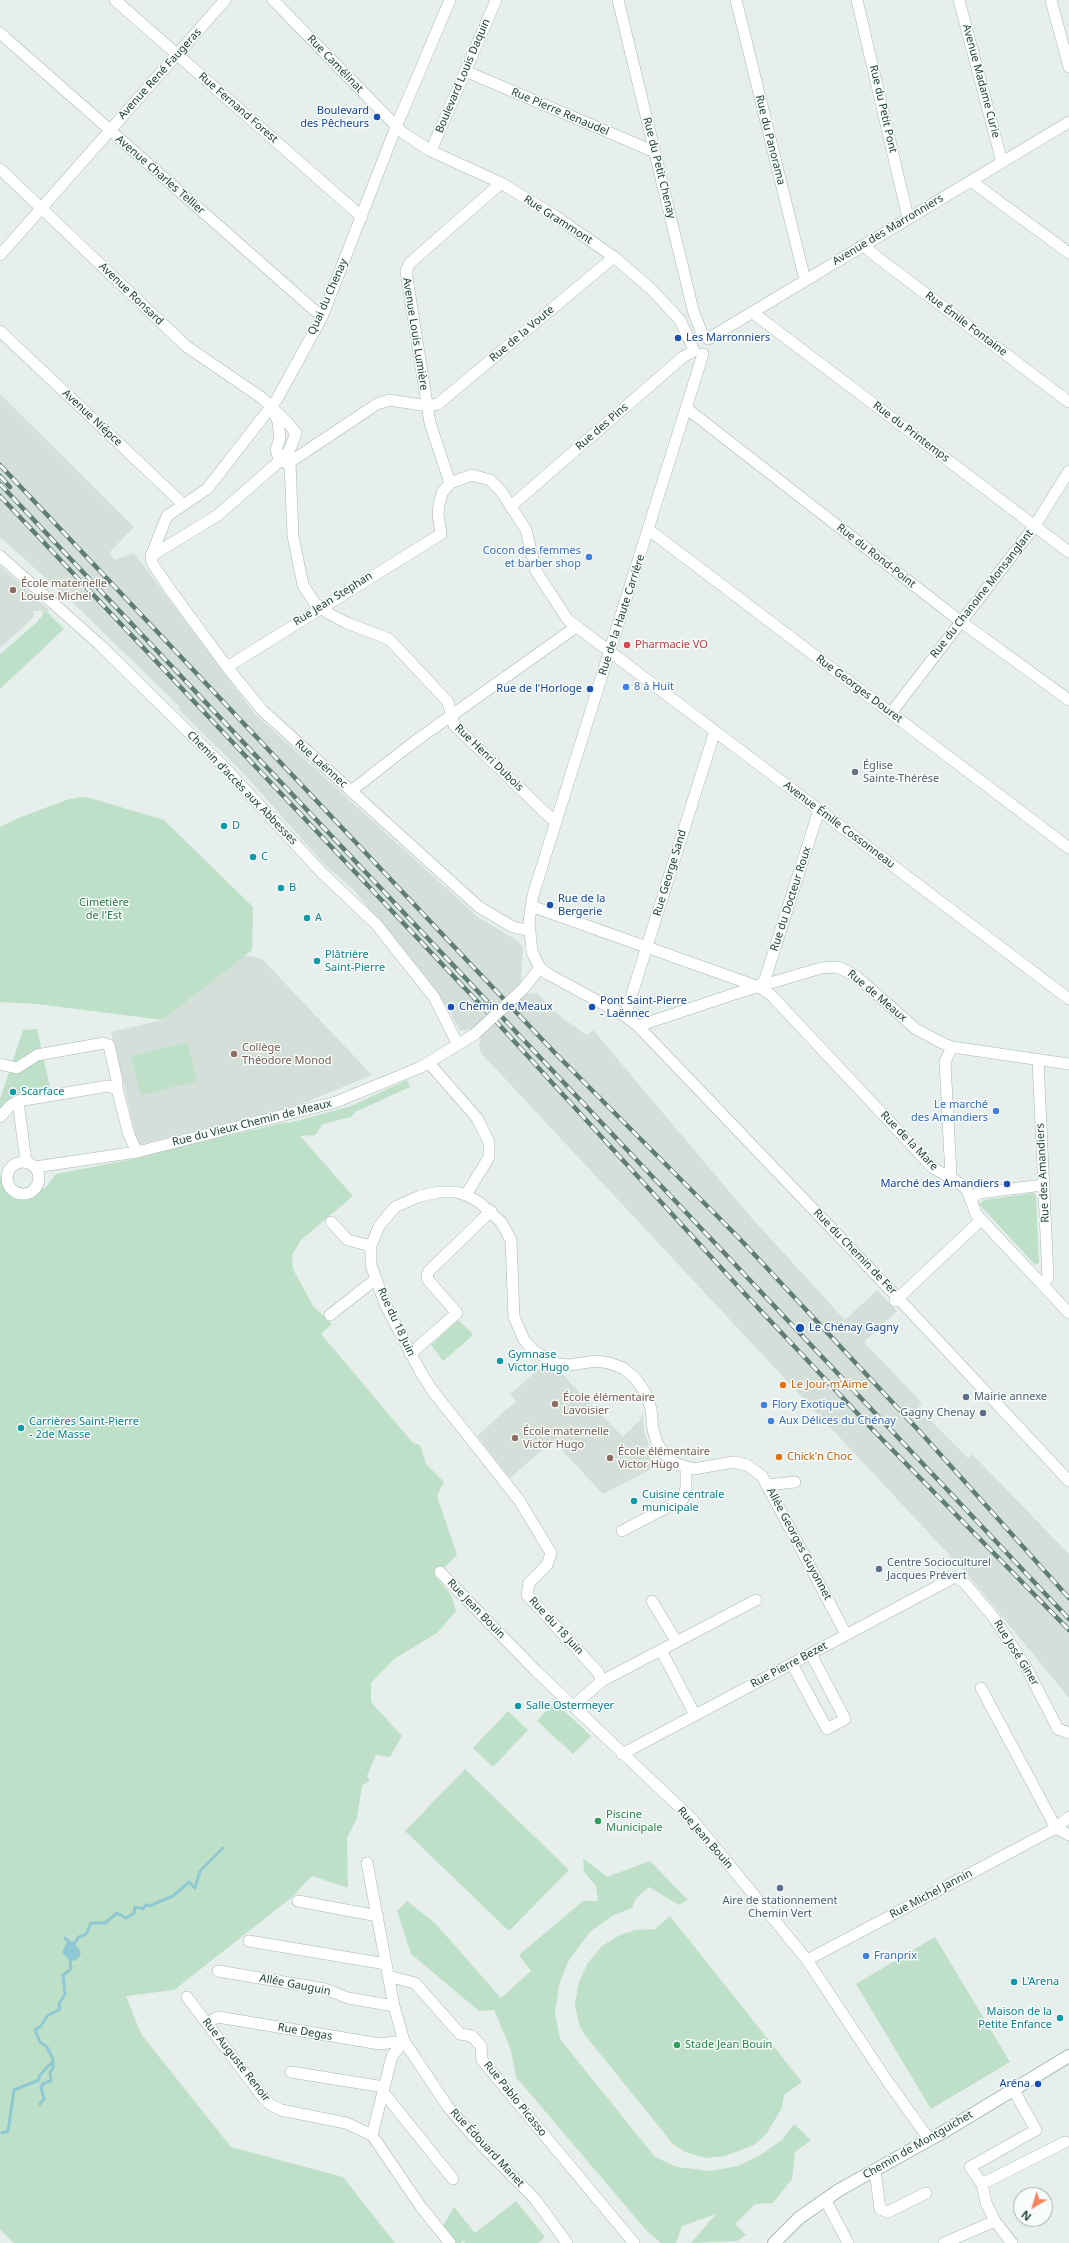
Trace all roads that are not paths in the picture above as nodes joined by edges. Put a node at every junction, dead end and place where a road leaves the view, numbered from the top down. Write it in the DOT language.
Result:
graph roads {
  1 [pos="115,0"];
  2 [pos="225,0"];
  3 [pos="273,0"];
  4 [pos="450,0"];
  5 [pos="496,0"];
  6 [pos="618,0"];
  7 [pos="736,0"];
  8 [pos="857,0"];
  9 [pos="959,0"];
  10 [pos="1051,0"];
  11 [pos="0,33"];
  12 [pos="177,54"];
  13 [pos="1069,67"];
  14 [pos="465,71"];
  15 [pos="1069,122"];
  16 [pos="396,127"];
  17 [pos="110,131"];
  18 [pos="430,151"];
  19 [pos="656,152"];
  20 [pos="1002,162"];
  21 [pos="0,169"];
  22 [pos="971,181"];
  23 [pos="501,183"];
  24 [pos="42,208"];
  25 [pos="362,217"];
  26 [pos="908,218"];
  27 [pos="864,246"];
  28 [pos="1069,253"];
  29 [pos="0,255"];
  30 [pos="614,257"];
  31 [pos="805,280"];
  32 [pos="693,310"];
  33 [pos="752,312"];
  34 [pos="322,317"];
  35 [pos="680,320"];
  36 [pos="0,331"];
  37 [pos="706,337"];
  38 [pos="696,350"];
  39 [pos="1069,402"];
  40 [pos="428,406"];
  41 [pos="272,407"];
  42 [pos="686,408"];
  43 [pos="296,433"];
  44 [pos="316,445"];
  45 [pos="282,460"];
  46 [pos="290,468"];
  47 [pos="1069,471"];
  48 [pos="450,483"];
  49 [pos="183,504"];
  50 [pos="511,506"];
  51 [pos="1034,527"];
  52 [pos="649,530"];
  53 [pos="1069,552"];
  54 [pos="0,556"];
  55 [pos="151,556"];
  56 [pos="320,607"];
  57 [pos="960,621"];
  58 [pos="576,626"];
  59 [pos="609,652"];
  60 [pos="227,667"];
  61 [pos="1069,700"];
  62 [pos="891,713"];
  63 [pos="451,718"];
  64 [pos="715,731"];
  65 [pos="351,791"];
  66 [pos="819,810"];
  67 [pos="556,823"];
  68 [pos="1069,848"];
  69 [pos="531,906"];
  70 [pos="530,931"];
  71 [pos="647,947"];
  72 [pos="540,968"];
  73 [pos="759,987"];
  74 [pos="1069,999"];
  75 [pos="625,1016"];
  76 [pos="638,1026"];
  77 [pos="458,1043"];
  78 [pos="952,1047"];
  79 [pos="1038,1061"];
  80 [pos="429,1063"];
  81 [pos="0,1064"];
  82 [pos="1069,1064"];
  83 [pos="117,1089"];
  84 [pos="18,1101"];
  85 [pos="0,1117"];
  86 [pos="137,1152"];
  87 [pos="31,1164"];
  88 [pos="4,1172"];
  89 [pos="950,1176"];
  90 [pos="1043,1185"];
  91 [pos="466,1195"];
  92 [pos="971,1199"];
  93 [pos="491,1212"];
  94 [pos="982,1220"];
  95 [pos="332,1222"];
  96 [pos="371,1246"];
  97 [pos="376,1279"];
  98 [pos="1042,1284"];
  99 [pos="897,1300"];
  100 [pos="1069,1313"];
  101 [pos="330,1315"];
  102 [pos="410,1354"];
  103 [pos="686,1468"];
  104 [pos="1069,1481"];
  105 [pos="796,1482"];
  106 [pos="767,1485"];
  107 [pos="622,1531"];
  108 [pos="440,1572"];
  109 [pos="956,1577"];
  110 [pos="756,1600"];
  111 [pos="652,1601"];
  112 [pos="846,1634"];
  113 [pos="676,1641"];
  114 [pos="661,1650"];
  115 [pos="811,1654"];
  116 [pos="792,1664"];
  117 [pos="602,1681"];
  118 [pos="981,1688"];
  119 [pos="573,1706"];
  120 [pos="695,1715"];
  121 [pos="1069,1733"];
  122 [pos="622,1754"];
  123 [pos="1069,1817"];
  124 [pos="1056,1828"];
  125 [pos="1069,1835"];
  126 [pos="367,1863"];
  127 [pos="298,1901"];
  128 [pos="378,1916"];
  129 [pos="249,1941"];
  130 [pos="807,1960"];
  131 [pos="386,1964"];
  132 [pos="218,1971"];
  133 [pos="388,1976"];
  134 [pos="187,1996"];
  135 [pos="394,2006"];
  136 [pos="207,2023"];
  137 [pos="404,2041"];
  138 [pos="1069,2056"];
  139 [pos="291,2072"];
  140 [pos="384,2089"];
  141 [pos="1013,2090"];
  142 [pos="372,2135"];
  143 [pos="929,2139"];
  144 [pos="1065,2142"];
  145 [pos="875,2170"];
  146 [pos="453,2179"];
  147 [pos="982,2184"];
  148 [pos="926,2193"];
  149 [pos="825,2199"];
  150 [pos="995,2220"];
  151 [pos="450,2243"];
  152 [pos="567,2243"];
  153 [pos="634,2243"];
  154 [pos="774,2243"];
  155 [pos="848,2243"];
  156 [pos="944,2243"];
  157 [pos="1012,2243"];
  1 -- 12 [label="street, Rue Fernand Forest"];
  2 -- 12 [label="street, Avenue René Faugeras"];
  3 -- 16 [label="street, Rue Camélinat"];
  4 -- 16 [label="street, Quai du Chenay"];
  5 -- 14 [label="street, Boulevard Louis Daquin"];
  6 -- 19 [label="street, Rue du Petit Chenay"];
  7 -- 31 [label="street, Rue du Panorama"];
  8 -- 26 [label="street, Rue du Petit Pont"];
  9 -- 20 [label="street, Avenue Madame Curie"];
  10 -- 13 [label="street"];
  11 -- 17 [label="street, Avenue Charles Tellier"];
  12 -- 17 [label="street, Avenue René Faugeras"];
  12 -- 25 [label="street, Rue Fernand Forest"];
  14 -- 18 [label="street, Boulevard Louis Daquin"];
  14 -- 19 [label="street, Rue Pierre Renaudel"];
  15 -- 20 [label="street, Avenue des Marronniers"];
  16 -- 18 [label="street, Rue Grammont"];
  16 -- 25 [label="street, Quai du Chenay"];
  17 -- 24 [label="street, Avenue René Faugeras"];
  17 -- 34 [label="street, Avenue Charles Tellier"];
  18 -- 23 [label="street, Rue Grammont"];
  19 -- 32 [label="street, Rue du Petit Chenay"];
  20 -- 22 [label="street, Avenue des Marronniers"];
  21 -- 24 [label="street, Avenue Ronsard"];
  22 -- 26 [label="street, Avenue des Marronniers"];
  22 -- 28 [label="street"];
  23 -- 30 [label="street, Rue Grammont"];
  23 -- 40 [label="street, Avenue Louis Lumière"];
  24 -- 29 [label="street, Avenue René Faugeras"];
  24 -- 41 [label="street, Avenue Ronsard"];
  25 -- 34 [label="street, Quai du Chenay"];
  26 -- 27 [label="street, Avenue des Marronniers"];
  27 -- 31 [label="street, Avenue des Marronniers"];
  27 -- 39 [label="street, Rue Émile Fontaine"];
  30 -- 35 [label="street, Rue Grammont"];
  30 -- 40 [label="street, Rue de la Voute"];
  31 -- 33 [label="street, Avenue des Marronniers"];
  32 -- 35 [label="street"];
  32 -- 37 [label="street, Rue du Petit Chenay"];
  33 -- 37 [label="street, Avenue des Marronniers"];
  33 -- 51 [label="street, Rue du Printemps"];
  34 -- 41 [label="street, Quai du Chenay"];
  35 -- 38 [label="street, Rue Grammont"];
  36 -- 49 [label="street, Avenue Niépce"];
  37 -- 38 [label="street, Rue des Pins"];
  37 -- 38 [label="street, Rue de la Haute Carrière"];
  38 -- 42 [label="street, Rue de la Haute Carrière"];
  38 -- 50 [label="street, Rue des Pins"];
  40 -- 44 [label="street, Avenue Louis Lumière"];
  40 -- 48 [label="street, Avenue Louis Lumière"];
  41 -- 43 [label="street, Avenue Ronsard"];
  41 -- 45 [label="street"];
  41 -- 49 [label="street, Quai du Chenay"];
  42 -- 52 [label="street, Rue de la Haute Carrière"];
  42 -- 57 [label="street, Rue du Rond-Point"];
  43 -- 44 [label="street, Avenue Ronsard"];
  43 -- 45 [label="street"];
  44 -- 46 [label="street, Avenue Louis Lumière"];
  45 -- 46 [label="street"];
  45 -- 55 [label="street"];
  46 -- 56 [label="street, Rue Henri Dubois"];
  47 -- 51 [label="street, Rue du Chanoine Monsanglant"];
  48 -- 50 [label="street, Avenue Émile Cossonneau"];
  48 -- 56 [label="street, Rue Jean Stephan"];
  49 -- 55 [label="street, Quai du Chenay"];
  50 -- 58 [label="street, Avenue Émile Cossonneau"];
  51 -- 53 [label="street, Rue du Printemps"];
  51 -- 57 [label="street, Rue du Chanoine Monsanglant"];
  52 -- 59 [label="street, Rue de la Haute Carrière"];
  52 -- 62 [label="street, Rue Georges Douret"];
  54 -- 77 [label="street, Chemin d'accès aux Abbesses"];
  55 -- 60 [label="street, Rue Laënnec"];
  56 -- 60 [label="street, Rue Jean Stephan"];
  56 -- 63 [label="street, Rue Henri Dubois"];
  57 -- 61 [label="street, Rue du Rond-Point"];
  57 -- 62 [label="street, Rue du Chanoine Monsanglant"];
  58 -- 59 [label="street, Avenue Émile Cossonneau"];
  58 -- 63 [label="street"];
  59 -- 64 [label="street, Avenue Émile Cossonneau"];
  59 -- 67 [label="street, Rue de la Haute Carrière"];
  60 -- 65 [label="street, Rue Laënnec"];
  62 -- 68 [label="street, Rue Georges Douret"];
  63 -- 65 [label="street"];
  63 -- 67 [label="street, Rue Henri Dubois"];
  64 -- 66 [label="street, Avenue Émile Cossonneau"];
  64 -- 71 [label="street, Rue George Sand"];
  65 -- 70 [label="street, Rue Laënnec"];
  66 -- 73 [label="street, Rue du Docteur Roux"];
  66 -- 74 [label="street, Avenue Émile Cossonneau"];
  67 -- 69 [label="street, Rue de la Haute Carrière"];
  69 -- 70 [label="street, Rue de la Haute Carrière"];
  69 -- 71 [label="street"];
  70 -- 72 [label="street, Rue de la Haute Carrière"];
  71 -- 73 [label="street"];
  71 -- 75 [label="street, Rue George Sand"];
  72 -- 75 [label="street"];
  72 -- 77 [label="street, Rue du Vieux Chemin de Meaux, bridge"];
  73 -- 76 [label="street, Rue de Meaux"];
  73 -- 78 [label="street, Rue de Meaux"];
  73 -- 89 [label="street, Rue de la Mare"];
  75 -- 76 [label="street"];
  76 -- 99 [label="street, Rue du Chemin de Fer"];
  77 -- 80 [label="street, Rue du Vieux Chemin de Meaux"];
  78 -- 79 [label="street, Rue de Meaux"];
  78 -- 89 [label="street"];
  79 -- 82 [label="street, Rue de Meaux"];
  79 -- 90 [label="street, Rue des Amandiers"];
  80 -- 86 [label="street, Rue du Vieux Chemin de Meaux"];
  80 -- 91 [label="street"];
  81 -- 83 [label="street"];
  83 -- 84 [label="street"];
  83 -- 86 [label="street"];
  84 -- 85 [label="street"];
  84 -- 87 [label="street"];
  86 -- 87 [label="street, Rue du Vieux Chemin de Meaux"];
  87 -- 88 [label="street"];
  87 -- 88 [label="street"];
  89 -- 92 [label="street, Rue de la Mare"];
  90 -- 92 [label="street"];
  90 -- 98 [label="street, Rue des Amandiers"];
  91 -- 93 [label="street, Rue du 18 Juin"];
  91 -- 96 [label="street, Rue du 18 Juin"];
  92 -- 94 [label="street, Rue de la Mare"];
  93 -- 102 [label="street"];
  93 -- 103 [label="street, Rue du 18 Juin"];
  94 -- 98 [label="street, Rue de la Mare"];
  94 -- 99 [label="street"];
  95 -- 96 [label="street"];
  96 -- 97 [label="street, Rue du 18 Juin"];
  97 -- 101 [label="street"];
  97 -- 102 [label="street, Rue du 18 Juin"];
  98 -- 100 [label="street, Rue de la Mare"];
  99 -- 104 [label="street, Rue du Chemin de Fer"];
  102 -- 117 [label="street, Rue du 18 Juin"];
  103 -- 106 [label="street, Allée Georges Guyonnet"];
  103 -- 107 [label="street"];
  105 -- 106 [label="street"];
  106 -- 112 [label="street, Allée Georges Guyonnet"];
  108 -- 119 [label="street, Rue Jean Bouin"];
  109 -- 112 [label="street, Rue Pierre Bezet"];
  109 -- 121 [label="street, Rue José Giner"];
  110 -- 113 [label="street"];
  111 -- 113 [label="street"];
  112 -- 115 [label="street, Rue Pierre Bezet"];
  113 -- 114 [label="street"];
  114 -- 117 [label="street"];
  114 -- 120 [label="street"];
  115 -- 116 [label="street, Rue Pierre Bezet"];
  115 -- 116 [label="street"];
  116 -- 120 [label="street, Rue Pierre Bezet"];
  117 -- 119 [label="street"];
  118 -- 124 [label="street"];
  119 -- 122 [label="street, Rue Jean Bouin"];
  120 -- 122 [label="street, Rue Pierre Bezet"];
  122 -- 130 [label="street, Rue Jean Bouin"];
  123 -- 124 [label="street, Rue Michel Jannin"];
  124 -- 125 [label="street"];
  124 -- 130 [label="street, Rue Michel Jannin"];
  126 -- 128 [label="street, Rue Édouard Manet"];
  127 -- 128 [label="street"];
  128 -- 131 [label="street, Rue Édouard Manet"];
  129 -- 131 [label="street"];
  130 -- 143 [label="street, Rue Jean Bouin"];
  131 -- 133 [label="street, Rue Édouard Manet"];
  132 -- 135 [label="street, Allée Gauguin"];
  133 -- 135 [label="street, Rue Édouard Manet"];
  133 -- 153 [label="street, Rue Pablo Picasso"];
  134 -- 136 [label="street, Rue Auguste Renoir"];
  135 -- 137 [label="street, Rue Édouard Manet"];
  136 -- 137 [label="street, Rue Degas"];
  136 -- 142 [label="street, Rue Auguste Renoir"];
  137 -- 140 [label="street"];
  137 -- 152 [label="street, Rue Édouard Manet"];
  138 -- 141 [label="street, Chemin de Montguichet"];
  139 -- 140 [label="street"];
  140 -- 142 [label="street"];
  140 -- 146 [label="street"];
  141 -- 143 [label="street, Chemin de Montguichet"];
  141 -- 147 [label="street"];
  142 -- 151 [label="street"];
  143 -- 145 [label="street, Chemin de Montguichet"];
  144 -- 147 [label="street"];
  145 -- 148 [label="street"];
  145 -- 149 [label="street, Chemin de Montguichet"];
  147 -- 150 [label="street"];
  149 -- 154 [label="street, Chemin de Montguichet"];
  149 -- 155 [label="street"];
  150 -- 156 [label="street"];
  150 -- 157 [label="street"];
}
